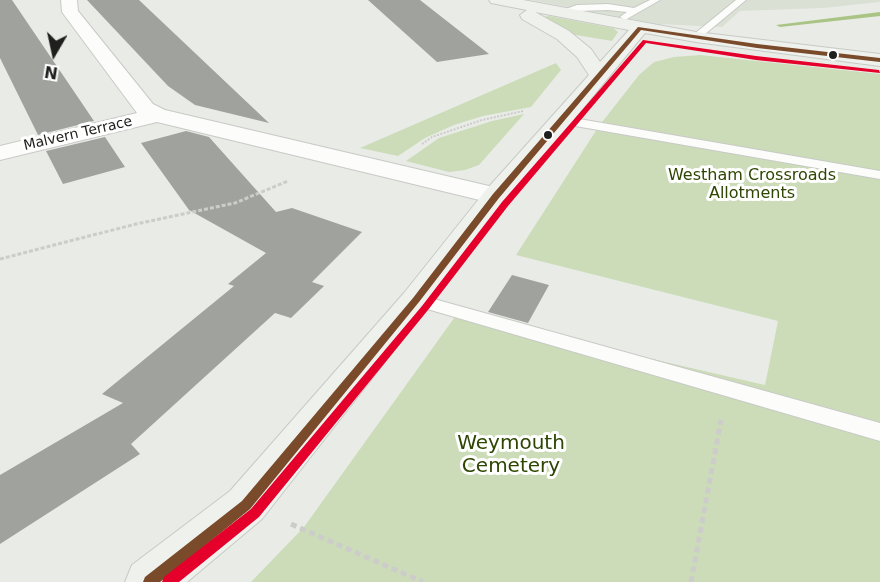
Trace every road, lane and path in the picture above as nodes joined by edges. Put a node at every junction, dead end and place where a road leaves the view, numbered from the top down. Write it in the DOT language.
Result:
graph roads {
  1 [pos="69,0"];
  2 [pos="497,0"];
  3 [pos="742,0"];
  4 [pos="560,13"];
  5 [pos="636,15"];
  6 [pos="696,38"];
  7 [pos="880,60"];
  8 [pos="599,75"];
  9 [pos="525,111"];
  10 [pos="157,115"];
  11 [pos="562,120"];
  12 [pos="415,149"];
  13 [pos="0,153"];
  14 [pos="880,175"];
  15 [pos="289,180"];
  16 [pos="496,196"];
  17 [pos="0,259"];
  18 [pos="416,300"];
  19 [pos="727,390"];
  20 [pos="880,432"];
  21 [pos="246,505"];
  22 [pos="150,582"];
  23 [pos="423,582"];
  24 [pos="691,582"];
  1 -- 10 [label="street"];
  2 -- 4 [label="street"];
  2 -- 8 [label="street"];
  3 -- 6 [label="lane"];
  4 -- 5 [label="street"];
  4 -- 5 [label="lane"];
  5 -- 6 [label="street"];
  5 -- 8 [label="street"];
  6 -- 7 [label="street"];
  8 -- 11 [label="street"];
  9 -- 12 [label="path"];
  10 -- 13 [label="street, Malvern Terrace"];
  10 -- 16 [label="street"];
  11 -- 14 [label="lane"];
  11 -- 16 [label="street"];
  15 -- 17 [label="path"];
  16 -- 18 [label="street"];
  18 -- 19 [label="lane"];
  18 -- 21 [label="street"];
  19 -- 20 [label="lane"];
  19 -- 24 [label="path"];
  21 -- 22 [label="street"];
  21 -- 23 [label="path"];
}
